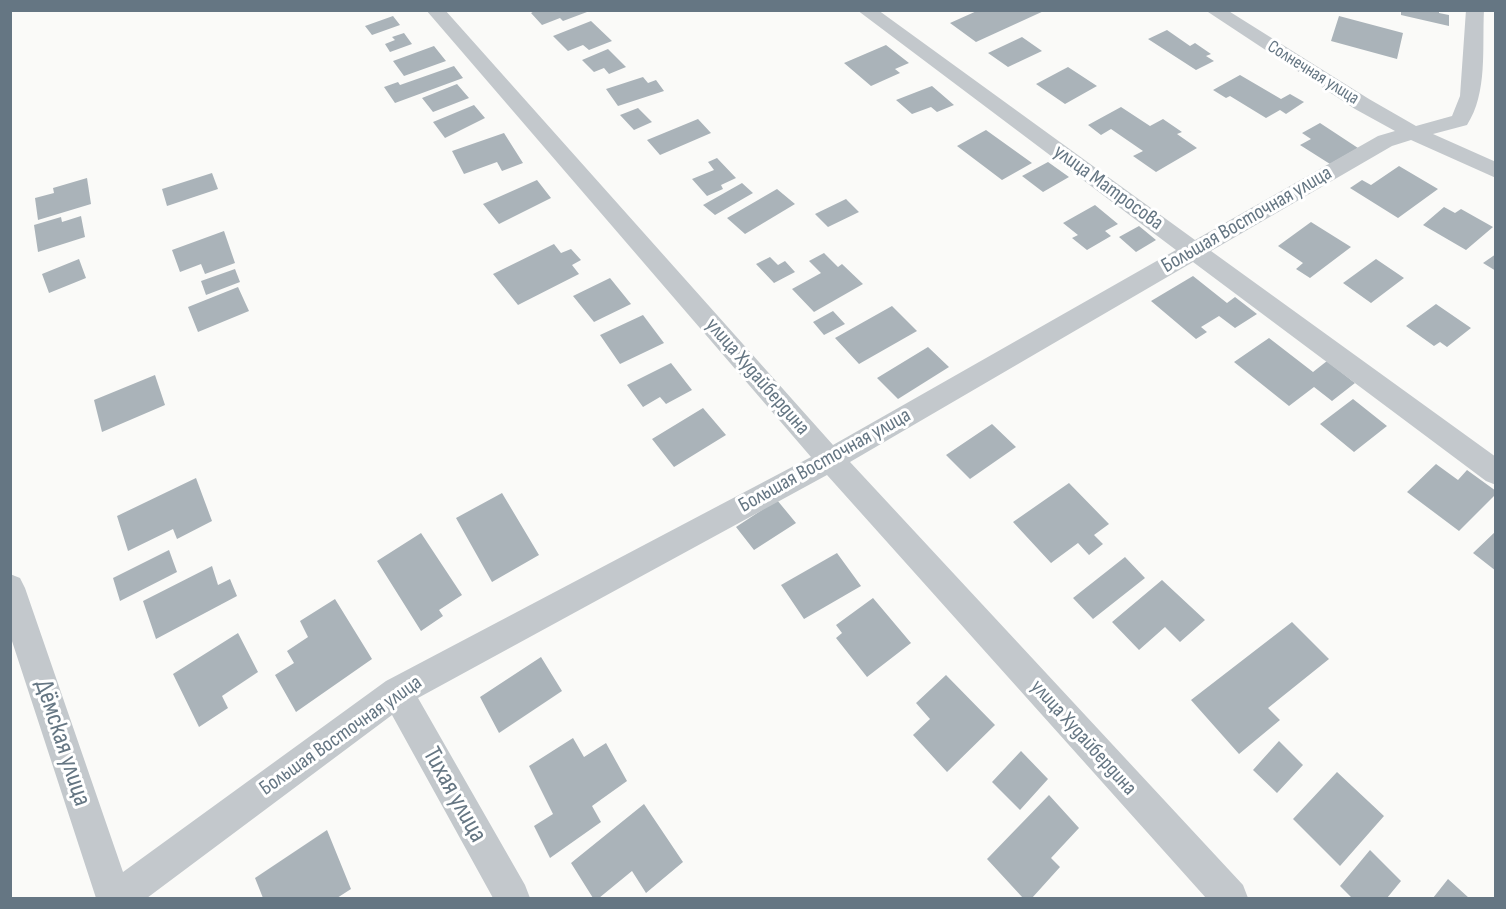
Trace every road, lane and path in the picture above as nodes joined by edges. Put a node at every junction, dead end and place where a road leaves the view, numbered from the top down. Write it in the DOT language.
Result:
graph roads {
  1 [pos="435,10"];
  2 [pos="866,10"];
  3 [pos="1214,10"];
  4 [pos="1475,10"];
  5 [pos="1413,133"];
  6 [pos="1496,171"];
  7 [pos="1194,251"];
  8 [pos="830,460"];
  9 [pos="1496,473"];
  10 [pos="10,588"];
  11 [pos="397,692"];
  12 [pos="116,898"];
  13 [pos="512,898"];
  14 [pos="1230,898"];
  1 -- 8 [label="street, улица Худайбердина"];
  2 -- 7 [label="street, улица Матросова"];
  3 -- 5 [label="street, Солнечная улица"];
  4 -- 5 [label="street, Большая Восточная улица"];
  5 -- 6 [label="street, Солнечная улица"];
  5 -- 7 [label="street, Большая Восточная улица"];
  7 -- 8 [label="street, Большая Восточная улица"];
  7 -- 9 [label="street, улица Матросова"];
  8 -- 11 [label="street, Большая Восточная улица"];
  8 -- 14 [label="street, улица Худайбердина"];
  10 -- 12 [label="street, Дёмская улица"];
  11 -- 12 [label="street, Большая Восточная улица"];
  11 -- 13 [label="street, Тихая улица"];
}
